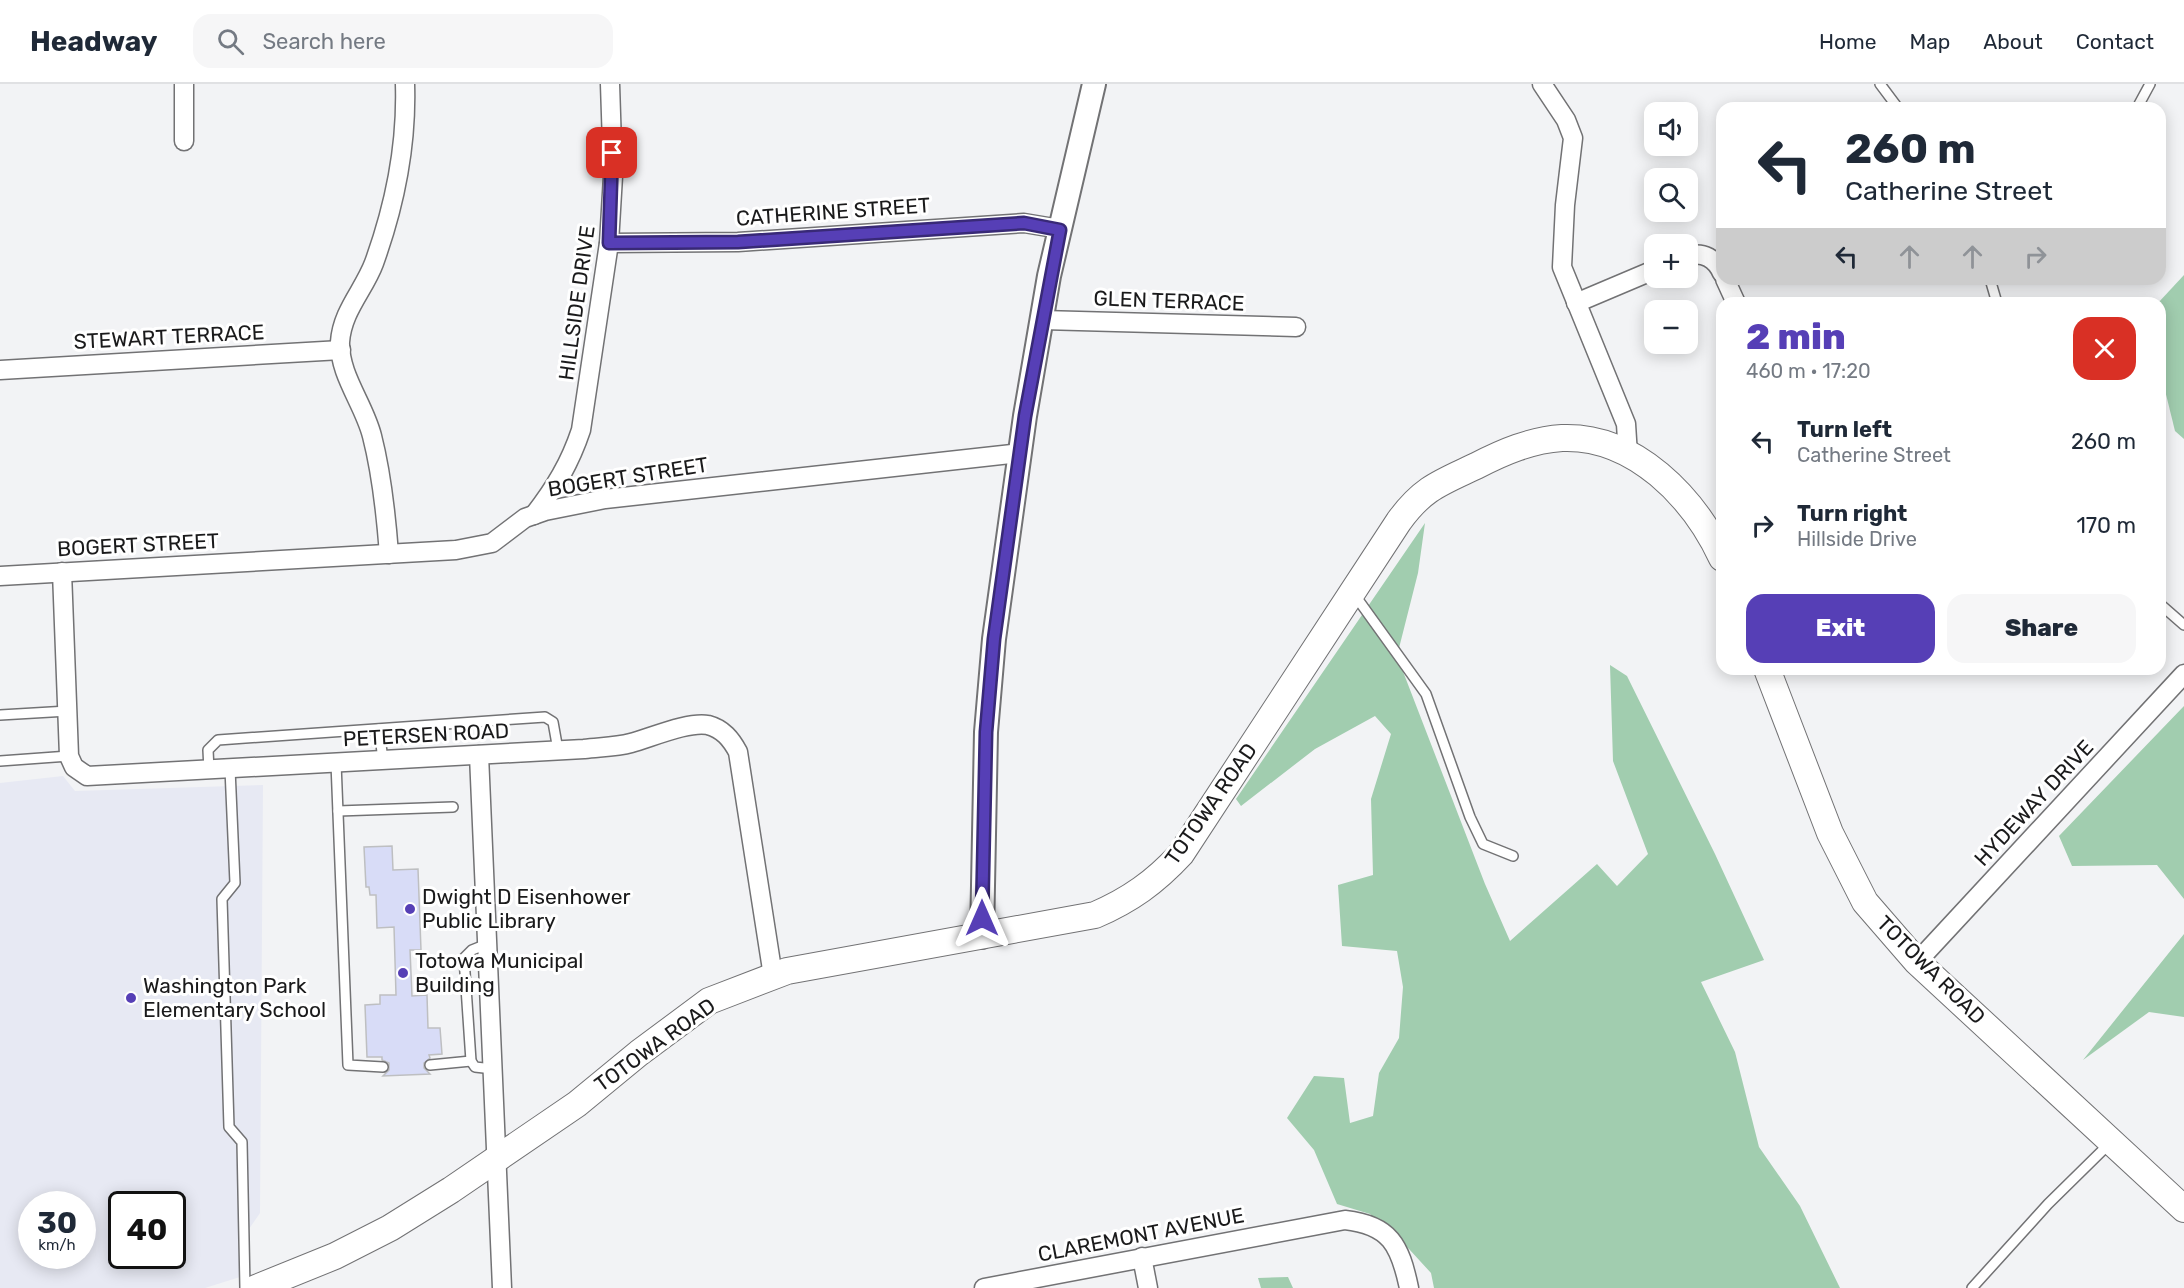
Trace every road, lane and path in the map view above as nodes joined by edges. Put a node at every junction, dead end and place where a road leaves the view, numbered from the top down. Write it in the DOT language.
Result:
graph roads {
  1 [pos="184,84"];
  2 [pos="405,84"];
  3 [pos="610,84"];
  4 [pos="1094,84"];
  5 [pos="1542,84"];
  6 [pos="1880,84"];
  7 [pos="2150,84"];
  8 [pos="1894,102"];
  9 [pos="2140,102"];
  10 [pos="184,141"];
  11 [pos="1060,230"];
  12 [pos="609,243"];
  13 [pos="1698,255"];
  14 [pos="1716,262"];
  15 [pos="1644,274"];
  16 [pos="1576,303"];
  17 [pos="1042,320"];
  18 [pos="1296,327"];
  19 [pos="341,350"];
  20 [pos="0,370"];
  21 [pos="1020,453"];
  22 [pos="1628,455"];
  23 [pos="534,515"];
  24 [pos="1716,548"];
  25 [pos="389,554"];
  26 [pos="62,572"];
  27 [pos="0,576"];
  28 [pos="1352,592"];
  29 [pos="2166,609"];
  30 [pos="2184,625"];
  31 [pos="2184,674"];
  32 [pos="1769,675"];
  33 [pos="68,711"];
  34 [pos="0,715"];
  35 [pos="380,729"];
  36 [pos="558,750"];
  37 [pos="479,755"];
  38 [pos="69,756"];
  39 [pos="383,760"];
  40 [pos="0,761"];
  41 [pos="336,763"];
  42 [pos="230,769"];
  43 [pos="209,770"];
  44 [pos="453,807"];
  45 [pos="338,811"];
  46 [pos="1513,856"];
  47 [pos="982,937"];
  48 [pos="487,944"];
  49 [pos="1917,962"];
  50 [pos="773,976"];
  51 [pos="471,1061"];
  52 [pos="430,1065"];
  53 [pos="383,1067"];
  54 [pos="493,1069"];
  55 [pos="2111,1142"];
  56 [pos="497,1159"];
  57 [pos="2184,1209"];
  58 [pos="1142,1257"];
  59 [pos="296,1280"];
  60 [pos="245,1288"];
  61 [pos="256,1288"];
  62 [pos="502,1288"];
  63 [pos="984,1288"];
  64 [pos="1148,1288"];
  65 [pos="1409,1288"];
  66 [pos="1972,1288"];
  1 -- 10 [label="street"];
  2 -- 19 [label="street"];
  3 -- 12 [label="street, HILLSIDE DRIVE"];
  4 -- 11 [label="street"];
  5 -- 16 [label="street"];
  6 -- 8 [label="lane"];
  7 -- 9 [label="lane"];
  11 -- 12 [label="street, CATHERINE STREET"];
  11 -- 17 [label="street"];
  12 -- 23 [label="street, HILLSIDE DRIVE"];
  13 -- 14 [label="street"];
  15 -- 16 [label="street"];
  16 -- 22 [label="street"];
  17 -- 18 [label="street, GLEN TERRACE"];
  17 -- 21 [label="street"];
  19 -- 20 [label="street, STEWART TERRACE"];
  19 -- 25 [label="street"];
  21 -- 23 [label="street, BOGERT STREET"];
  21 -- 47 [label="street"];
  22 -- 24 [label="main road, TOTOWA ROAD"];
  22 -- 28 [label="main road, TOTOWA ROAD"];
  23 -- 25 [label="street, BOGERT STREET"];
  25 -- 26 [label="street, BOGERT STREET"];
  26 -- 27 [label="street, BOGERT STREET"];
  26 -- 33 [label="street"];
  28 -- 46 [label="lane"];
  28 -- 47 [label="main road, TOTOWA ROAD"];
  29 -- 30 [label="lane"];
  31 -- 49 [label="street, HYDEWAY DRIVE"];
  32 -- 49 [label="main road, TOTOWA ROAD"];
  33 -- 34 [label="lane"];
  33 -- 38 [label="street"];
  35 -- 36 [label="lane"];
  35 -- 39 [label="lane"];
  35 -- 43 [label="lane"];
  36 -- 37 [label="street, PETERSEN ROAD"];
  36 -- 50 [label="street, PETERSEN ROAD"];
  37 -- 39 [label="street, PETERSEN ROAD"];
  37 -- 48 [label="street"];
  38 -- 40 [label="lane"];
  38 -- 43 [label="street, PETERSEN ROAD"];
  39 -- 41 [label="street, PETERSEN ROAD"];
  41 -- 42 [label="street, PETERSEN ROAD"];
  41 -- 45 [label="lane"];
  42 -- 43 [label="street, PETERSEN ROAD"];
  42 -- 60 [label="lane"];
  44 -- 45 [label="lane"];
  45 -- 53 [label="lane"];
  47 -- 50 [label="main road, TOTOWA ROAD"];
  48 -- 51 [label="lane"];
  48 -- 54 [label="street"];
  49 -- 55 [label="main road, TOTOWA ROAD"];
  50 -- 56 [label="main road, TOTOWA ROAD"];
  51 -- 52 [label="lane"];
  51 -- 54 [label="lane"];
  54 -- 56 [label="street"];
  55 -- 57 [label="main road, TOTOWA ROAD"];
  55 -- 66 [label="lane"];
  56 -- 59 [label="main road, TOTOWA ROAD"];
  56 -- 62 [label="street"];
  58 -- 63 [label="street, CLAREMONT AVENUE"];
  58 -- 64 [label="street"];
  58 -- 65 [label="street, CLAREMONT AVENUE"];
  59 -- 61 [label="main road, TOTOWA ROAD"];
}
